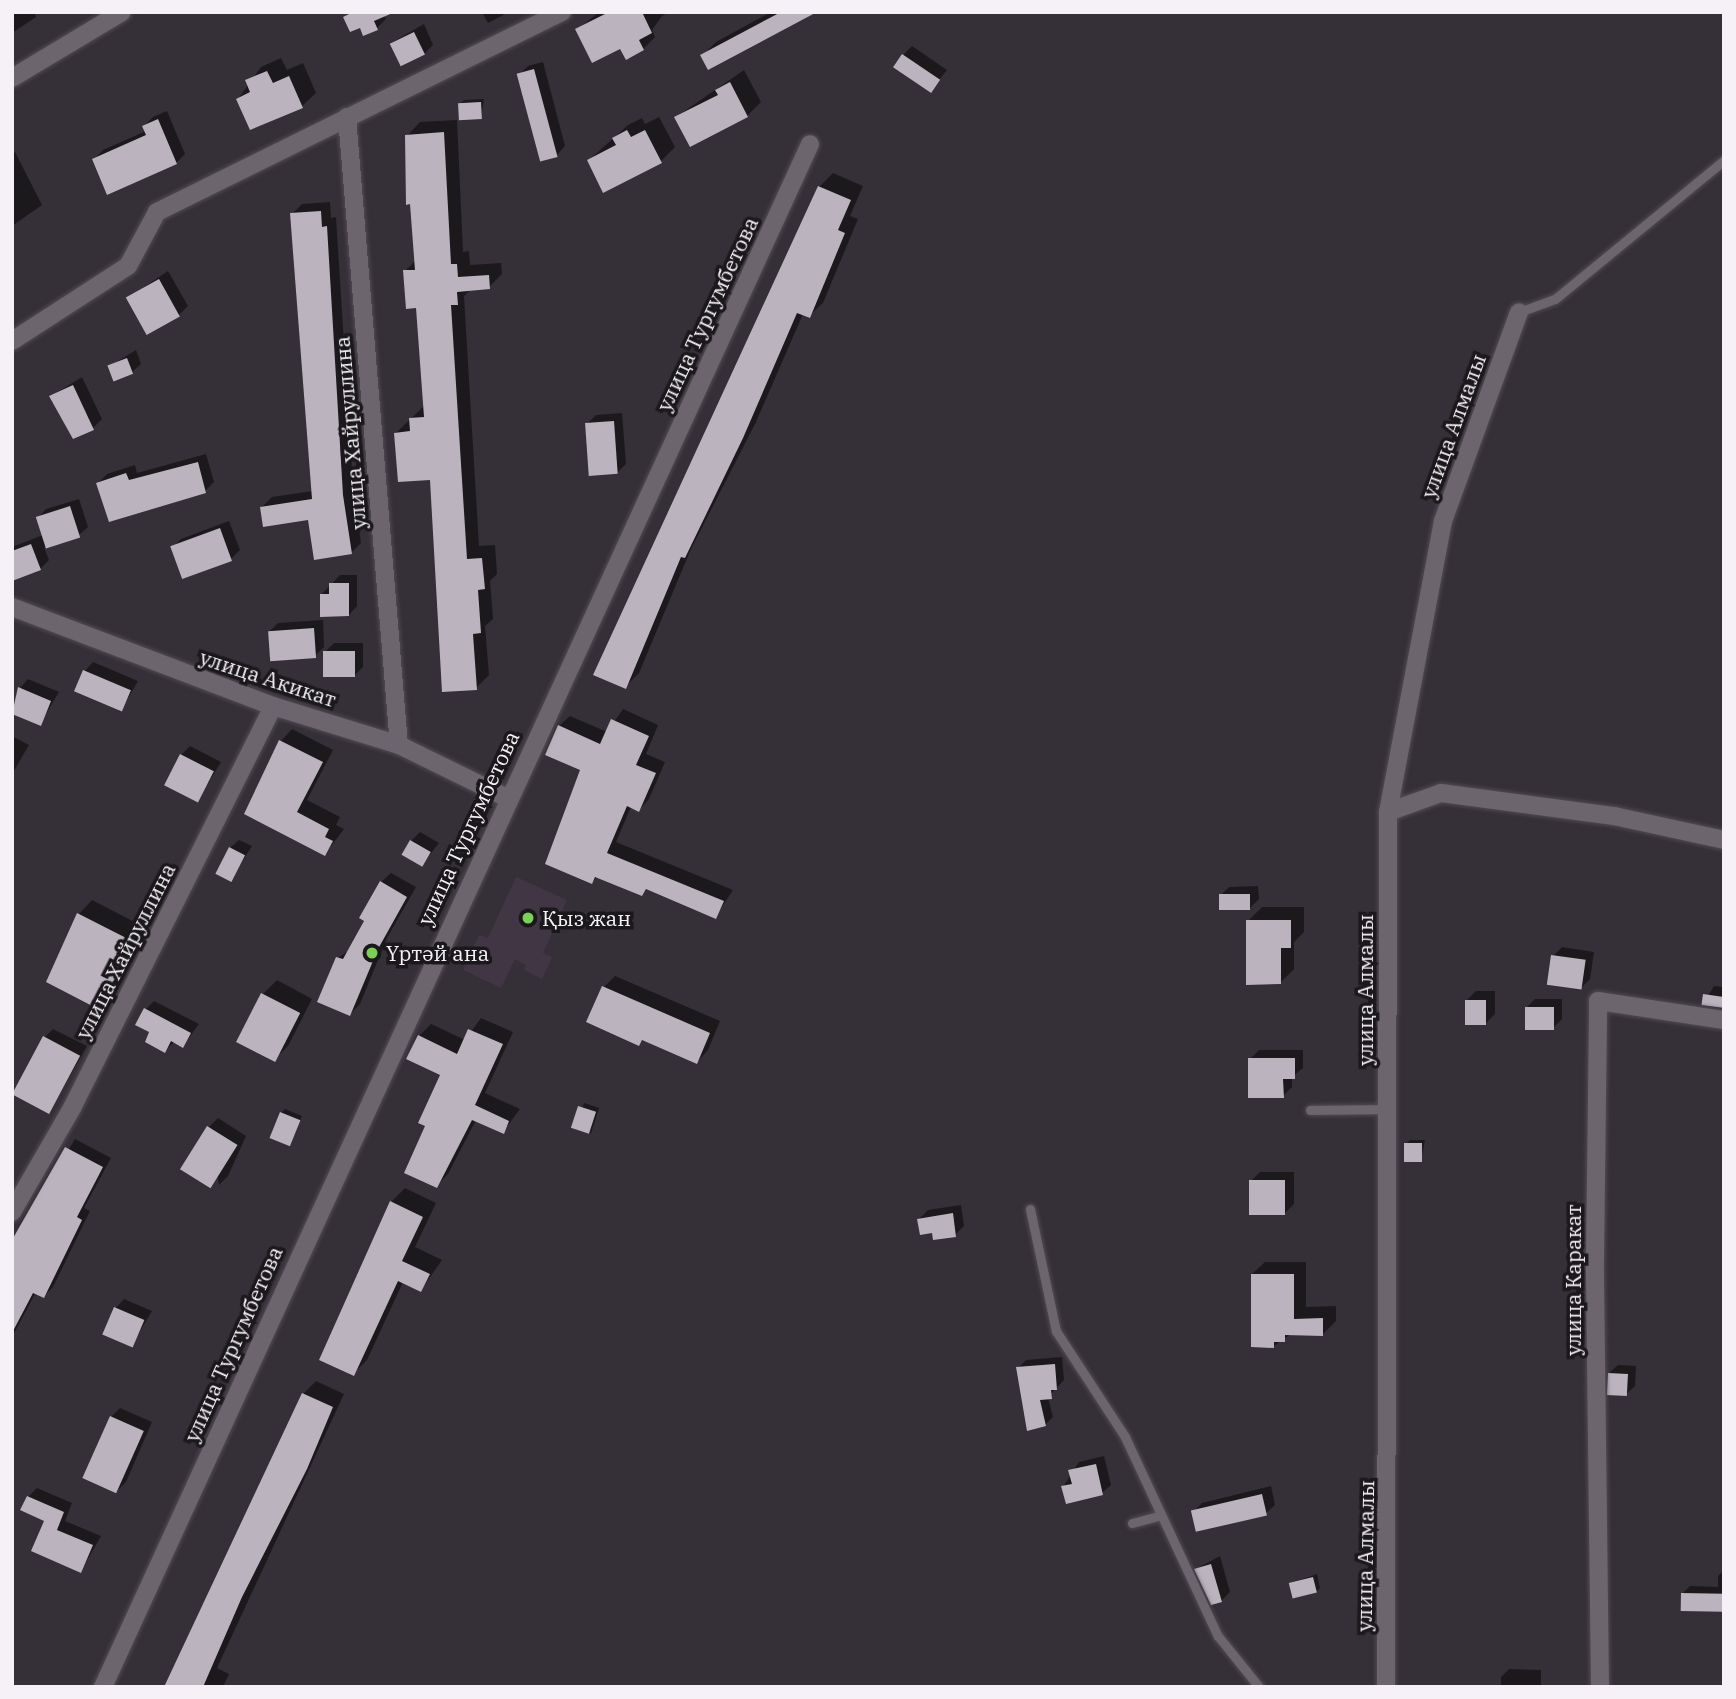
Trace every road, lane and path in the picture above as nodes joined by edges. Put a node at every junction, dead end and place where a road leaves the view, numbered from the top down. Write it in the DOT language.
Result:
graph roads {
  1 [pos="122,12"];
  2 [pos="562,12"];
  3 [pos="12,78"];
  4 [pos="347,117"];
  5 [pos="810,144"];
  6 [pos="1724,160"];
  7 [pos="1519,312"];
  8 [pos="12,341"];
  9 [pos="14,611"];
  10 [pos="273,706"];
  11 [pos="399,746"];
  12 [pos="507,798"];
  13 [pos="1388,813"];
  14 [pos="1724,840"];
  15 [pos="1724,1020"];
  16 [pos="1389,1109"];
  17 [pos="1310,1110"];
  18 [pos="1030,1209"];
  19 [pos="12,1213"];
  20 [pos="1161,1515"];
  21 [pos="1132,1524"];
  22 [pos="103,1687"];
  23 [pos="1259,1687"];
  24 [pos="1386,1687"];
  25 [pos="1600,1687"];
  1 -- 3 [label="street"];
  2 -- 4 [label="street"];
  4 -- 8 [label="street"];
  4 -- 11 [label="street, улица Хайруллина"];
  5 -- 12 [label="street, улица Тургумбетова"];
  6 -- 7 [label="lane"];
  7 -- 13 [label="street, улица Алмалы"];
  9 -- 10 [label="street, улица Акикат"];
  10 -- 11 [label="street, улица Акикат"];
  10 -- 19 [label="street, улица Хайруллина"];
  11 -- 12 [label="street, улица Акикат"];
  12 -- 22 [label="street, улица Тургумбетова"];
  13 -- 14 [label="street"];
  13 -- 16 [label="street, улица Алмалы"];
  15 -- 25 [label="street, улица Каракат"];
  16 -- 17 [label="lane"];
  16 -- 24 [label="street, улица Алмалы"];
  18 -- 20 [label="lane"];
  20 -- 21 [label="lane"];
  20 -- 23 [label="lane"];
}
